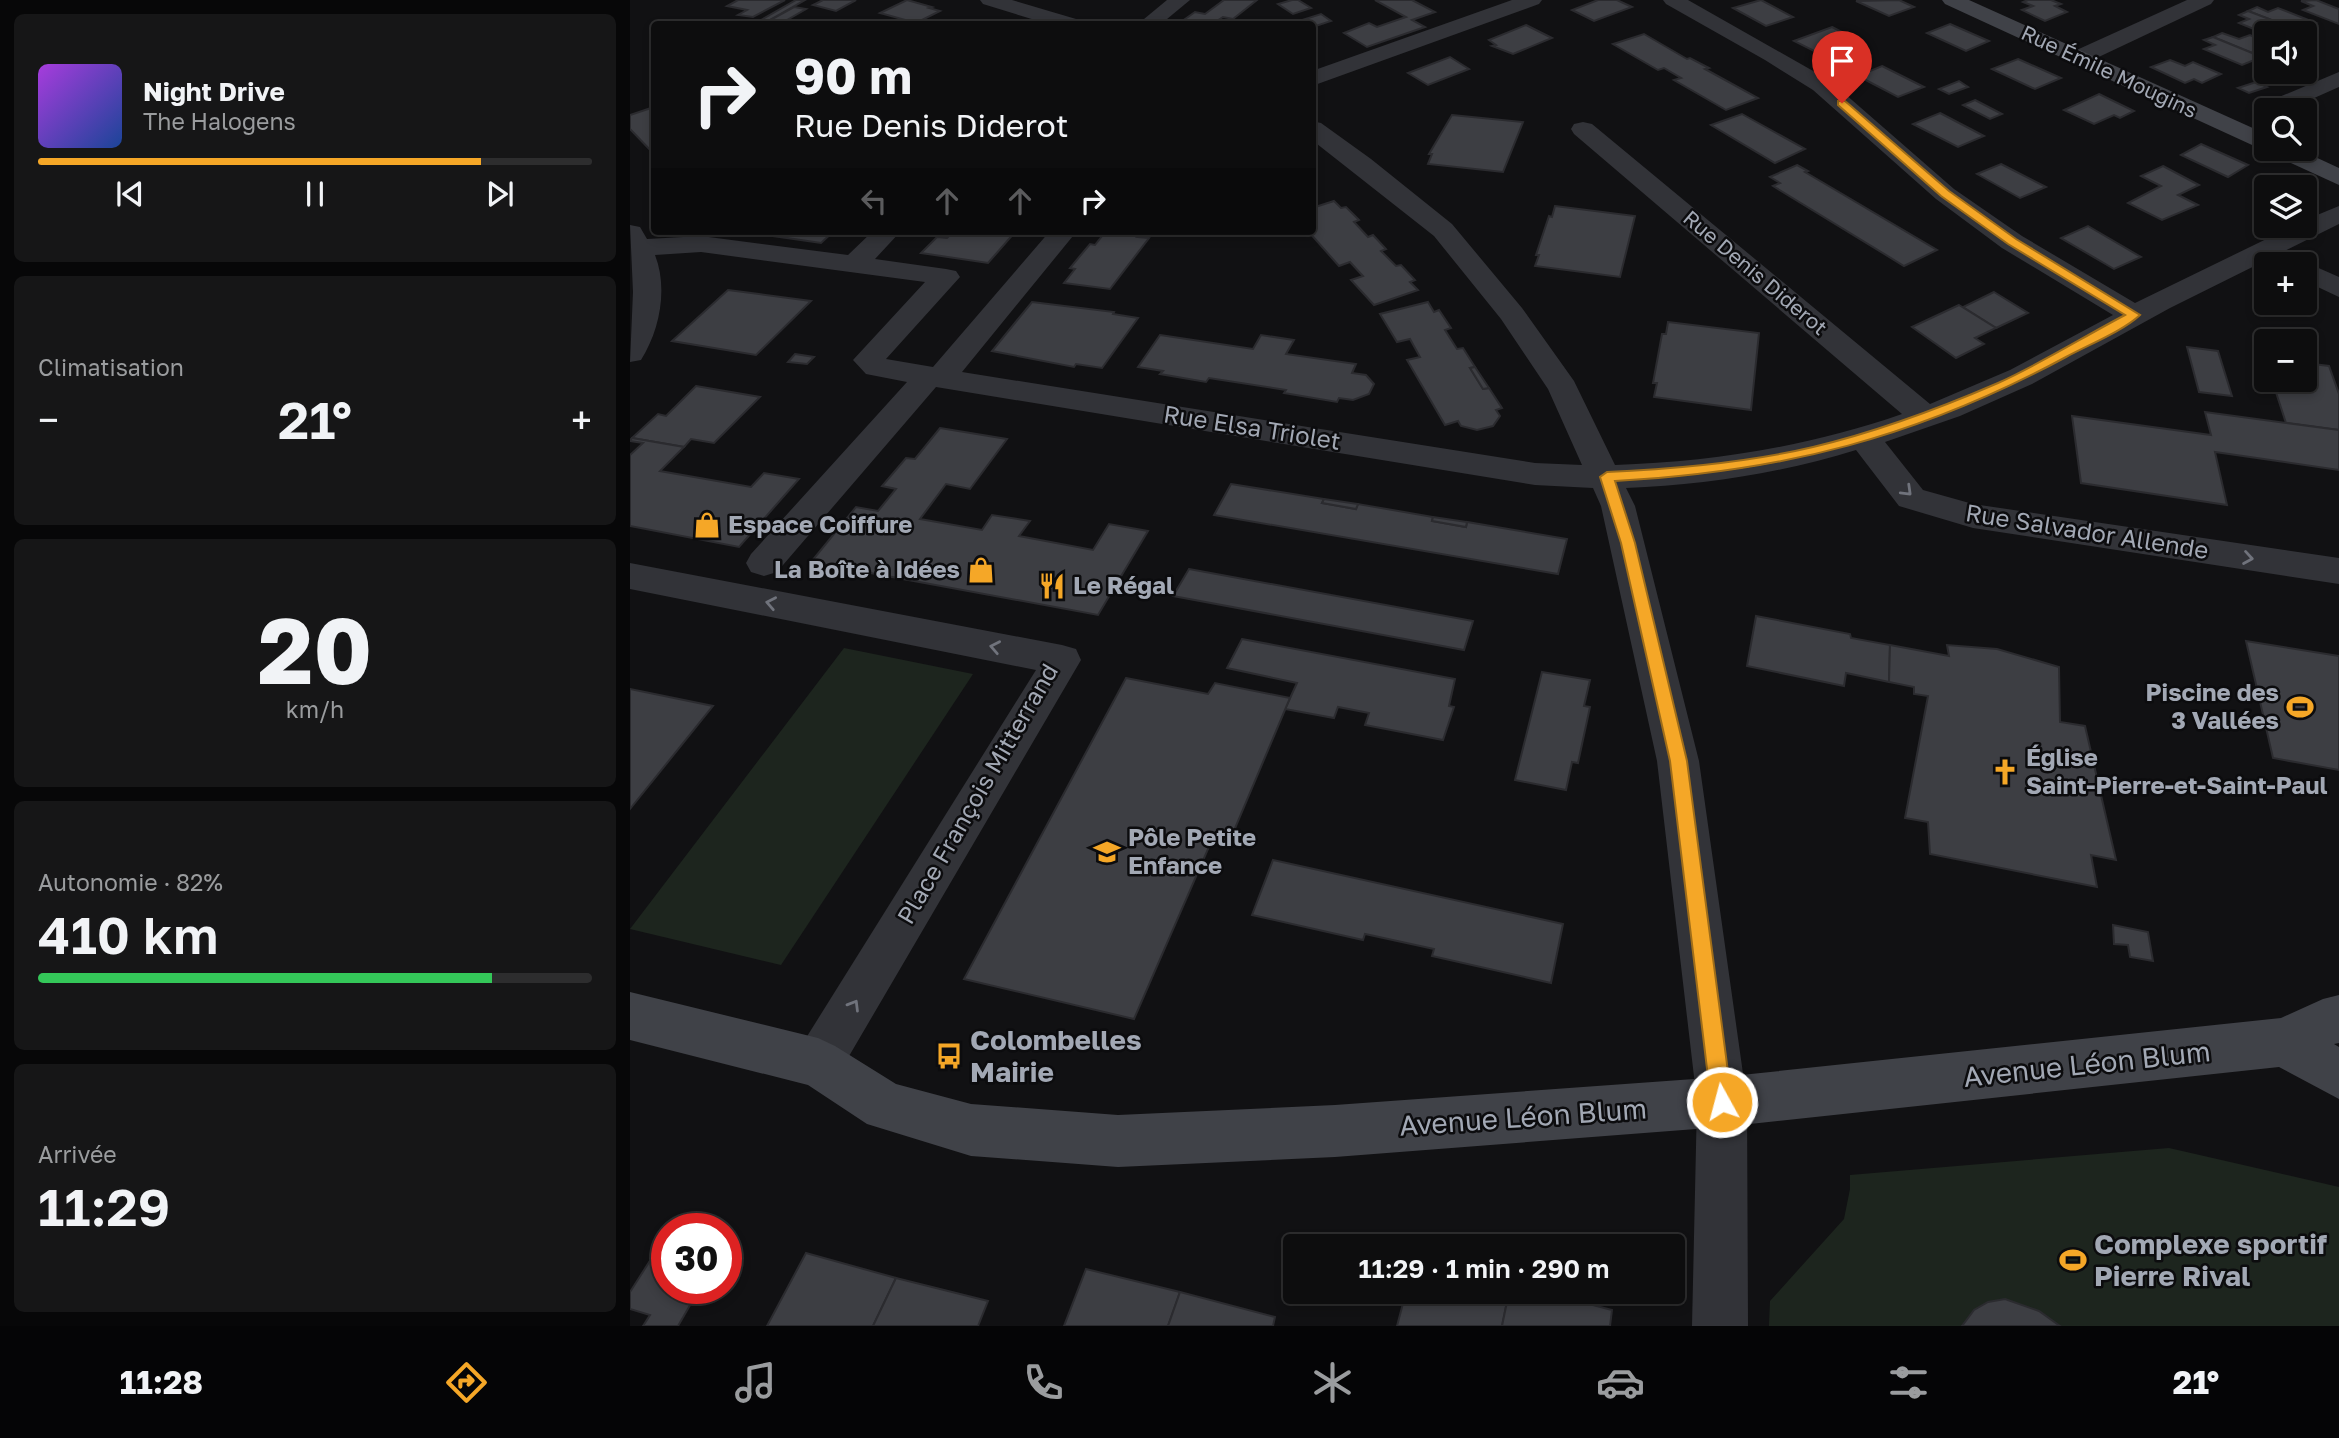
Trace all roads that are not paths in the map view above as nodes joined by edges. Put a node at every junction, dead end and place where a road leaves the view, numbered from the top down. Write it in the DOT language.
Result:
graph roads {
  1 [pos="990,0"];
  2 [pos="1180,0"];
  3 [pos="1532,0"];
  4 [pos="1673,0"];
  5 [pos="1952,0"];
  6 [pos="2204,0"];
  7 [pos="1018,3"];
  8 [pos="1453,6"];
  9 [pos="1480,19"];
  10 [pos="1061,21"];
  11 [pos="1152,21"];
  12 [pos="2078,58"];
  13 [pos="1316,78"];
  14 [pos="2339,79"];
  15 [pos="2296,98"];
  16 [pos="2254,117"];
  17 [pos="2230,127"];
  18 [pos="1583,129"];
  19 [pos="1316,131"];
  20 [pos="2254,138"];
  21 [pos="2304,161"];
  22 [pos="2339,177"];
  23 [pos="2339,214"];
  24 [pos="884,235"];
  25 [pos="1061,235"];
  26 [pos="636,240"];
  27 [pos="2264,250"];
  28 [pos="2268,252"];
  29 [pos="855,264"];
  30 [pos="2317,276"];
  31 [pos="2339,288"];
  32 [pos="2134,315"];
  33 [pos="630,353"];
  34 [pos="922,375"];
  35 [pos="1926,417"];
  36 [pos="1864,438"];
  37 [pos="1607,477"];
  38 [pos="764,563"];
  39 [pos="2339,572"];
  40 [pos="630,576"];
  41 [pos="630,1016"];
  42 [pos="2339,1019"];
  43 [pos="2283,1042"];
  44 [pos="818,1063"];
  45 [pos="2339,1074"];
  46 [pos="1722,1102"];
  47 [pos="1720,1326"];
  1 -- 7 [label="street"];
  2 -- 11 [label="street"];
  3 -- 9 [label="street"];
  4 -- 32 [label="street"];
  5 -- 12 [label="street, Rue Émile Mougins"];
  6 -- 12 [label="street"];
  7 -- 10 [label="street"];
  8 -- 9 [label="street"];
  9 -- 13 [label="street"];
  12 -- 17 [label="street, Rue Émile Mougins"];
  14 -- 15 [label="street"];
  16 -- 17 [label="street"];
  17 -- 20 [label="street, Rue Émile Mougins"];
  18 -- 35 [label="street, Rue Denis Diderot"];
  19 -- 37 [label="street"];
  21 -- 22 [label="street"];
  23 -- 27 [label="street"];
  24 -- 29 [label="street"];
  25 -- 34 [label="street"];
  26 -- 29 [label="street"];
  26 -- 33 [label="street"];
  27 -- 28 [label="street"];
  27 -- 32 [label="street"];
  29 -- 34 [label="street, Rue Elsa Triolet"];
  30 -- 31 [label="street"];
  32 -- 35 [label="street"];
  34 -- 37 [label="street, Rue Elsa Triolet"];
  34 -- 38 [label="street"];
  35 -- 36 [label="street"];
  36 -- 37 [label="street"];
  36 -- 39 [label="street, Rue Salvador Allende, one-way"];
  37 -- 46 [label="street"];
  44 -- 40 [label="street, Place François Mitterrand, one-way"];
  41 -- 44 [label="street"];
  42 -- 43 [label="street, Avenue Léon Blum"];
  43 -- 45 [label="street"];
  43 -- 46 [label="street, Avenue Léon Blum"];
  44 -- 46 [label="street, Avenue Léon Blum"];
  46 -- 47 [label="street"];
}
